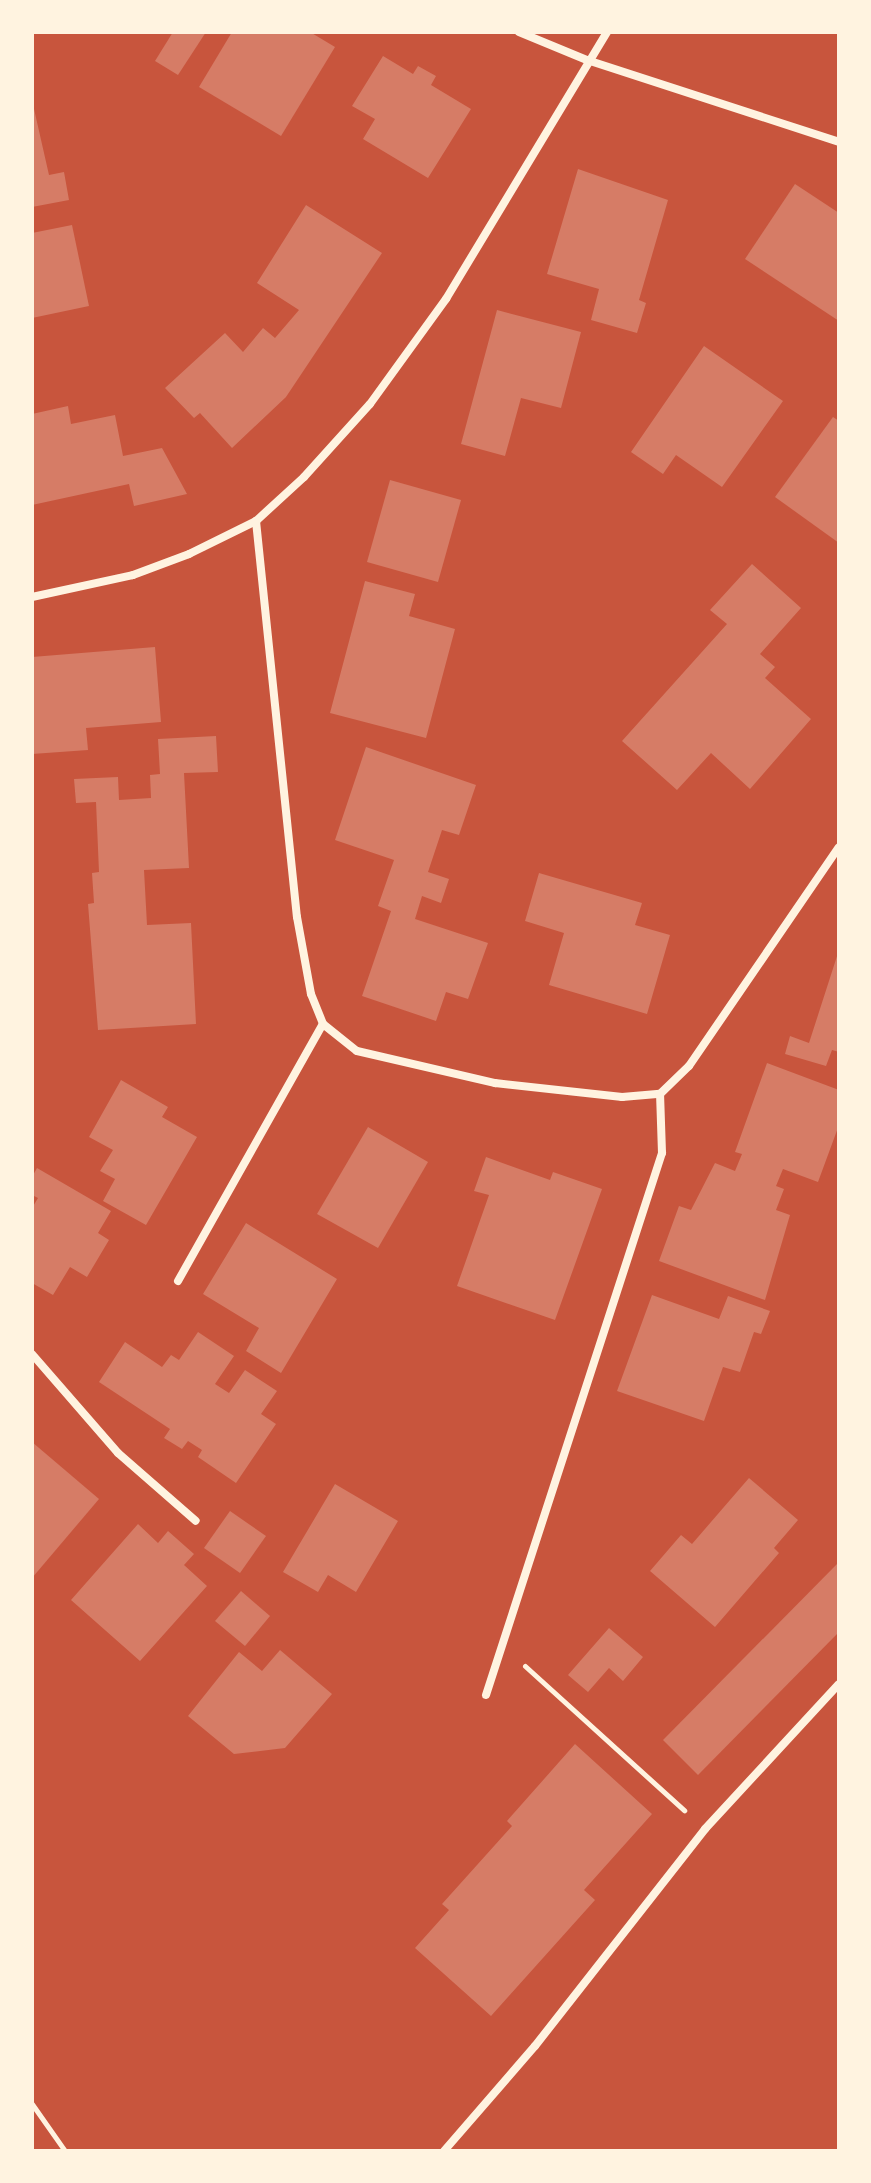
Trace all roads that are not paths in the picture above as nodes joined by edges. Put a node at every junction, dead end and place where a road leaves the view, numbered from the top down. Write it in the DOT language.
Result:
graph roads {
  1 [pos="519,32"];
  2 [pos="607,32"];
  3 [pos="587,60"];
  4 [pos="839,142"];
  5 [pos="256,521"];
  6 [pos="32,597"];
  7 [pos="839,847"];
  8 [pos="323,1024"];
  9 [pos="660,1094"];
  10 [pos="178,1281"];
  11 [pos="32,1354"];
  12 [pos="196,1521"];
  13 [pos="839,1684"];
  14 [pos="486,1695"];
  15 [pos="444,2151"];
  1 -- 3 [label="street"];
  2 -- 3 [label="street"];
  3 -- 4 [label="street"];
  3 -- 5 [label="street"];
  5 -- 6 [label="street"];
  5 -- 8 [label="street"];
  7 -- 9 [label="street"];
  8 -- 9 [label="street"];
  8 -- 10 [label="street"];
  9 -- 14 [label="street"];
  11 -- 12 [label="street"];
  13 -- 15 [label="street"];
}
